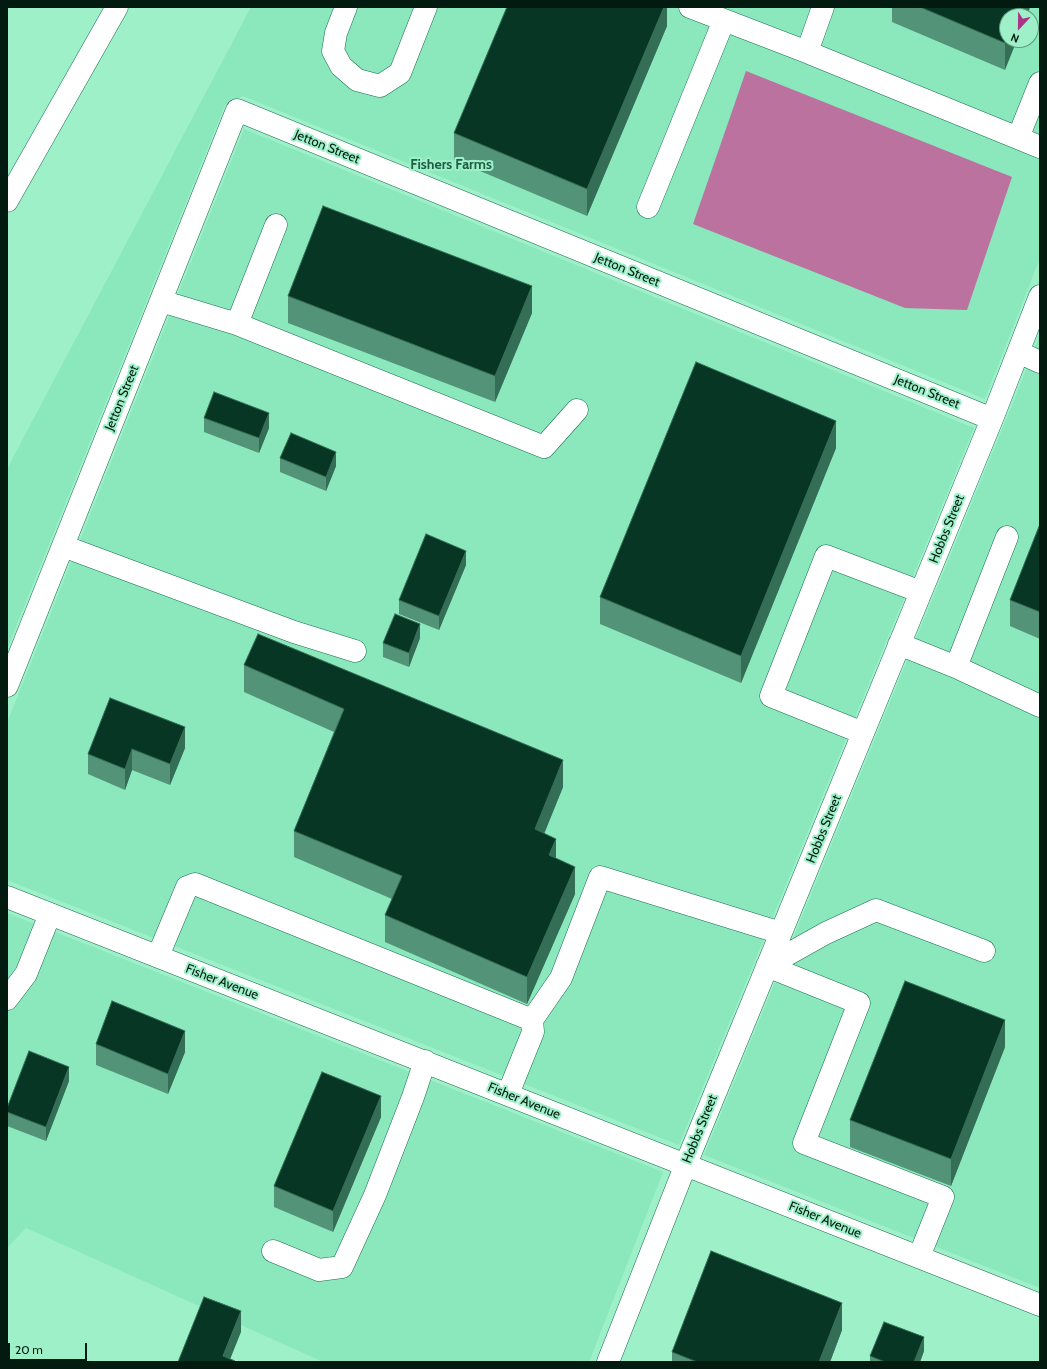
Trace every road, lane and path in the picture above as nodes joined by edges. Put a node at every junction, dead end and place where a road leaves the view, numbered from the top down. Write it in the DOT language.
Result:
graph roads {
  1 [pos="116,7"];
  2 [pos="346,7"];
  3 [pos="426,7"];
  4 [pos="690,7"];
  5 [pos="823,7"];
  6 [pos="724,20"];
  7 [pos="807,52"];
  8 [pos="1040,83"];
  9 [pos="1018,138"];
  10 [pos="1040,147"];
  11 [pos="7,201"];
  12 [pos="648,207"];
  13 [pos="276,225"];
  14 [pos="1040,296"];
  15 [pos="161,301"];
  16 [pos="238,324"];
  17 [pos="1018,352"];
  18 [pos="1040,362"];
  19 [pos="577,410"];
  20 [pos="992,419"];
  21 [pos="1007,537"];
  22 [pos="63,546"];
  23 [pos="921,592"];
  24 [pos="899,644"];
  25 [pos="355,651"];
  26 [pos="956,667"];
  27 [pos="7,686"];
  28 [pos="1040,706"];
  29 [pos="863,733"];
  30 [pos="7,897"];
  31 [pos="50,914"];
  32 [pos="781,933"];
  33 [pos="984,951"];
  34 [pos="158,956"];
  35 [pos="767,966"];
  36 [pos="7,999"];
  37 [pos="532,1020"];
  38 [pos="425,1062"];
  39 [pos="508,1094"];
  40 [pos="686,1164"];
  41 [pos="273,1251"];
  42 [pos="919,1257"];
  43 [pos="1040,1305"];
  44 [pos="608,1362"];
  1 -- 11 [label="main road"];
  2 -- 3 [label="main road"];
  4 -- 6 [label="main road"];
  5 -- 7 [label="main road"];
  6 -- 7 [label="main road"];
  6 -- 12 [label="main road"];
  7 -- 9 [label="main road"];
  8 -- 9 [label="main road"];
  9 -- 10 [label="main road"];
  13 -- 16 [label="main road"];
  14 -- 17 [label="main road, Hobbs Street"];
  15 -- 16 [label="main road"];
  15 -- 20 [label="main road, Jetton Street"];
  15 -- 22 [label="main road, Jetton Street"];
  16 -- 19 [label="main road"];
  17 -- 18 [label="main road"];
  17 -- 20 [label="main road, Hobbs Street"];
  20 -- 23 [label="main road, Hobbs Street"];
  21 -- 26 [label="main road"];
  22 -- 25 [label="main road"];
  22 -- 27 [label="main road, Jetton Street"];
  23 -- 24 [label="main road, Hobbs Street"];
  23 -- 29 [label="main road"];
  24 -- 26 [label="main road"];
  24 -- 29 [label="main road, Hobbs Street"];
  26 -- 28 [label="main road"];
  29 -- 32 [label="main road, Hobbs Street"];
  30 -- 31 [label="main road, Fisher Avenue"];
  31 -- 34 [label="main road, Fisher Avenue"];
  31 -- 36 [label="main road"];
  32 -- 35 [label="main road, Hobbs Street"];
  32 -- 37 [label="main road"];
  33 -- 35 [label="main road"];
  34 -- 37 [label="main road"];
  34 -- 38 [label="main road, Fisher Avenue"];
  35 -- 40 [label="main road, Hobbs Street"];
  35 -- 42 [label="main road"];
  37 -- 39 [label="main road"];
  38 -- 39 [label="main road, Fisher Avenue"];
  38 -- 41 [label="main road"];
  39 -- 40 [label="main road, Fisher Avenue"];
  40 -- 42 [label="main road, Fisher Avenue"];
  40 -- 44 [label="main road, Hobbs Street"];
  42 -- 43 [label="main road, Fisher Avenue"];
}
